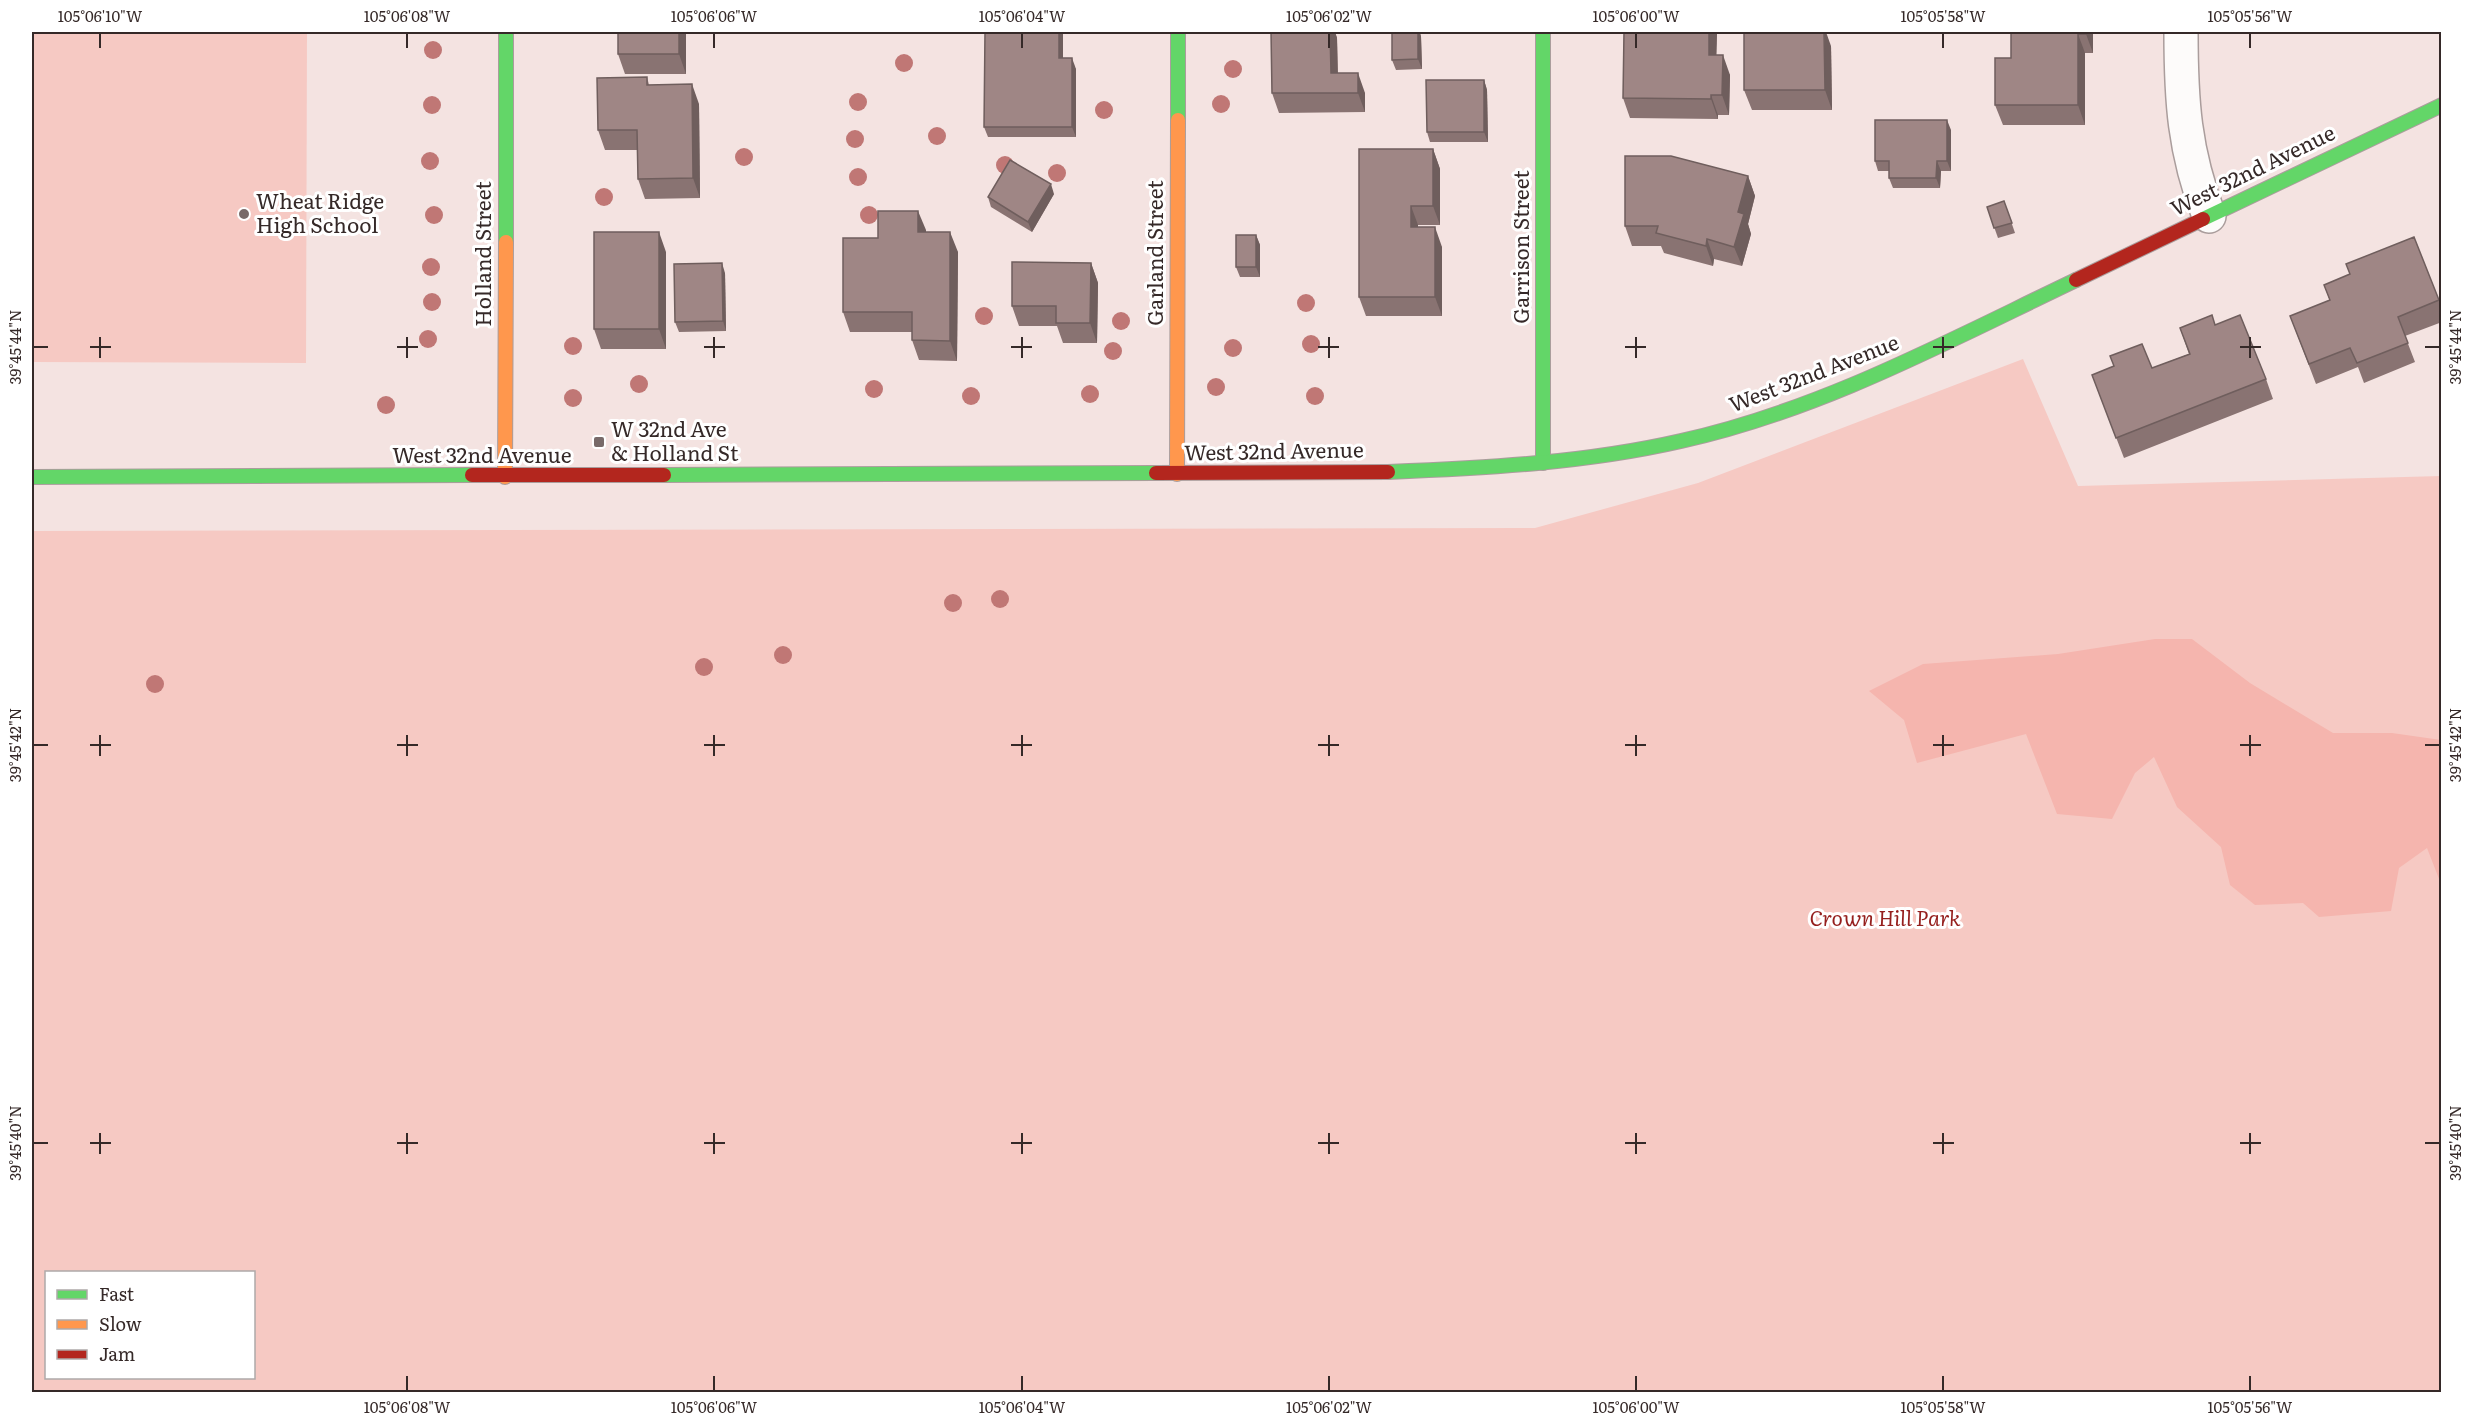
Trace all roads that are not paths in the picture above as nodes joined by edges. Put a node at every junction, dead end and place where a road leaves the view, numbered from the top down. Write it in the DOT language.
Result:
graph roads {
  1 [pos="506,32"];
  2 [pos="1178,32"];
  3 [pos="1543,32"];
  4 [pos="2181,32"];
  5 [pos="2442,105"];
  6 [pos="2209,216"];
  7 [pos="1543,463"];
  8 [pos="1177,474"];
  9 [pos="32,477"];
  10 [pos="505,477"];
  1 -- 10 [label="street, Holland Street"];
  2 -- 8 [label="street, Garland Street"];
  3 -- 7 [label="street, Garrison Street"];
  4 -- 6 [label="street"];
  5 -- 6 [label="street, West 32nd Avenue"];
  6 -- 7 [label="street, West 32nd Avenue"];
  7 -- 8 [label="street, West 32nd Avenue"];
  8 -- 10 [label="street, West 32nd Avenue"];
  9 -- 10 [label="street, West 32nd Avenue"];
}
